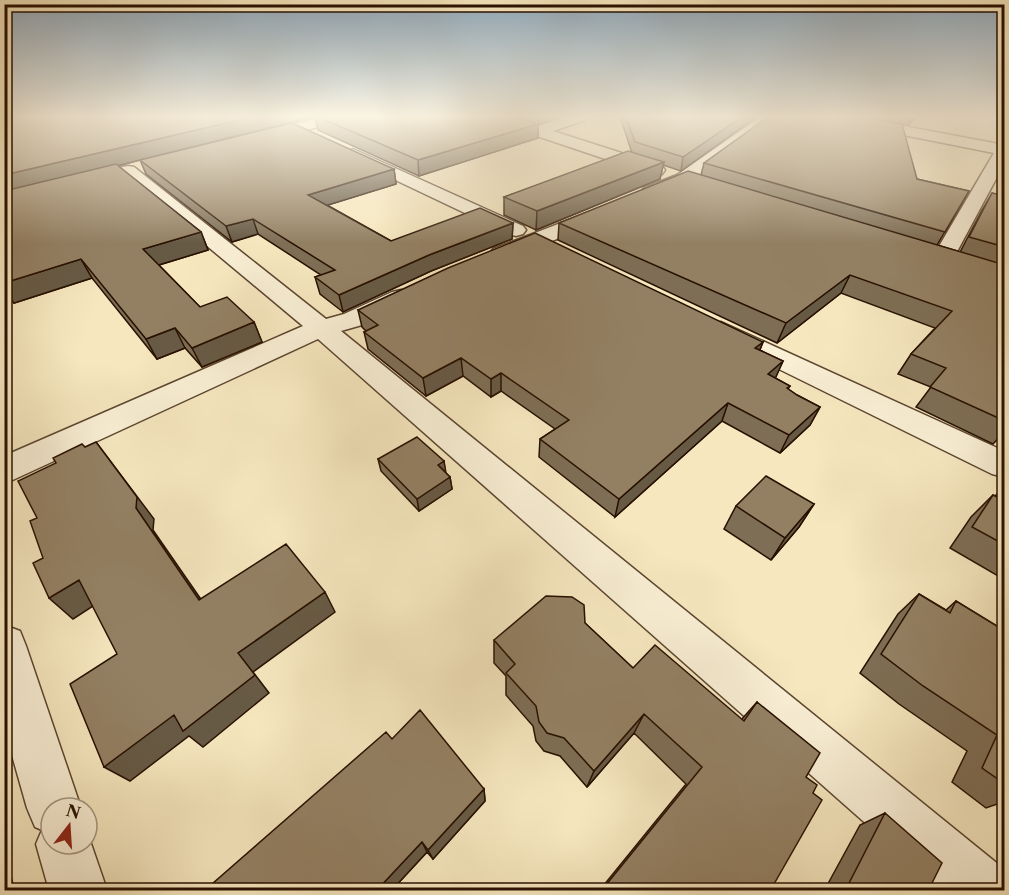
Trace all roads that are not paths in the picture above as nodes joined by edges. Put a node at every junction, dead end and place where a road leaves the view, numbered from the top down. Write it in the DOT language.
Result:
graph roads {
  1 [pos="364,159"];
  2 [pos="622,159"];
  3 [pos="711,159"];
  4 [pos="1000,159"];
  5 [pos="151,165"];
  6 [pos="128,171"];
  7 [pos="106,176"];
  8 [pos="683,179"];
  9 [pos="705,186"];
  10 [pos="537,240"];
  11 [pos="920,251"];
  12 [pos="565,255"];
  13 [pos="483,261"];
  14 [pos="421,287"];
  15 [pos="698,318"];
  16 [pos="321,328"];
  17 [pos="1005,465"];
  18 [pos="4,471"];
  19 [pos="4,646"];
  20 [pos="50,796"];
  21 [pos="68,856"];
  22 [pos="78,891"];
  23 [pos="984,891"];
  1 -- 10 [label="street"];
  2 -- 8 [label="street"];
  3 -- 8 [label="street"];
  4 -- 11 [label="street"];
  5 -- 6 [label="street"];
  6 -- 7 [label="street"];
  6 -- 16 [label="street"];
  8 -- 9 [label="street"];
  8 -- 10 [label="street"];
  10 -- 12 [label="street"];
  10 -- 13 [label="street"];
  14 -- 16 [label="street"];
  15 -- 17 [label="street"];
  16 -- 18 [label="street"];
  16 -- 23 [label="street"];
  19 -- 20 [label="street"];
  21 -- 22 [label="street"];
}
